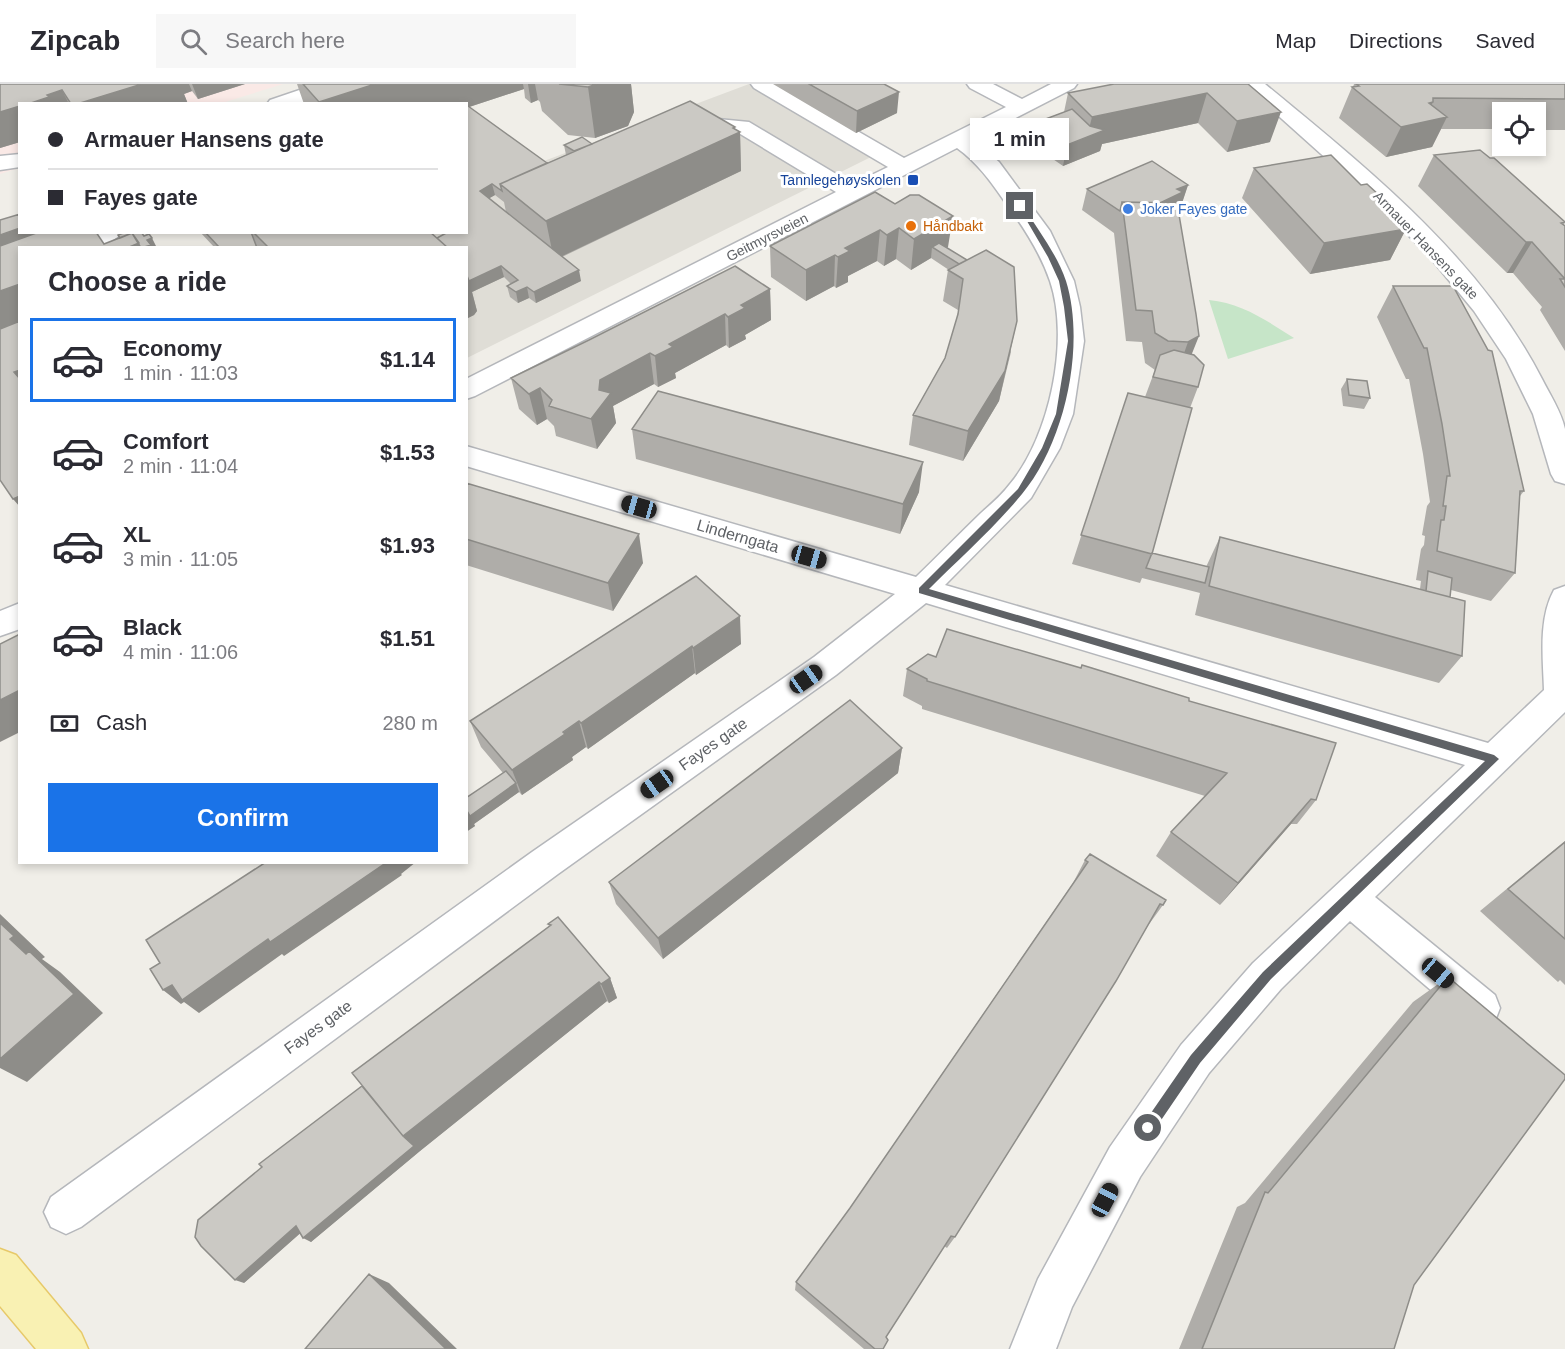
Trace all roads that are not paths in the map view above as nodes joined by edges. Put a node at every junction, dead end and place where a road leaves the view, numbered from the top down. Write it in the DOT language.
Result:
graph roads {
  1 [pos="337,84"];
  2 [pos="761,84"];
  3 [pos="977,84"];
  4 [pos="1067,84"];
  5 [pos="1253,84"];
  6 [pos="284,102"];
  7 [pos="1022,107"];
  8 [pos="958,139"];
  9 [pos="671,141"];
  10 [pos="18,160"];
  11 [pos="0,163"];
  12 [pos="904,167"];
  13 [pos="853,193"];
  14 [pos="106,234"];
  15 [pos="74,246"];
  16 [pos="468,389"];
  17 [pos="468,457"];
  18 [pos="1565,474"];
  19 [pos="922,590"];
  20 [pos="1565,598"];
  21 [pos="18,616"];
  22 [pos="0,624"];
  23 [pos="1563,695"];
  24 [pos="1494,759"];
  25 [pos="1348,897"];
  26 [pos="1511,1033"];
  27 [pos="66,1212"];
  28 [pos="0,1271"];
  29 [pos="65,1349"];
  30 [pos="1033,1349"];
  1 -- 6 [label="street"];
  2 -- 12 [label="street"];
  3 -- 7 [label="street"];
  4 -- 7 [label="street, Geitmyrsveien"];
  5 -- 18 [label="street, Armauer Hansens gate"];
  7 -- 8 [label="street, Geitmyrsveien"];
  8 -- 12 [label="street, Geitmyrsveien"];
  8 -- 19 [label="street, Fayes gate"];
  9 -- 13 [label="street"];
  10 -- 11 [label="street"];
  12 -- 13 [label="street, Geitmyrsveien"];
  13 -- 16 [label="street, Geitmyrsveien"];
  14 -- 15 [label="street"];
  17 -- 19 [label="street, Linderngata"];
  19 -- 24 [label="street, Linderngata"];
  19 -- 27 [label="street, Fayes gate"];
  20 -- 23 [label="street"];
  21 -- 22 [label="street"];
  23 -- 24 [label="street"];
  24 -- 25 [label="street"];
  25 -- 26 [label="street"];
  25 -- 30 [label="street"];
  28 -- 29 [label="main road"];
}
